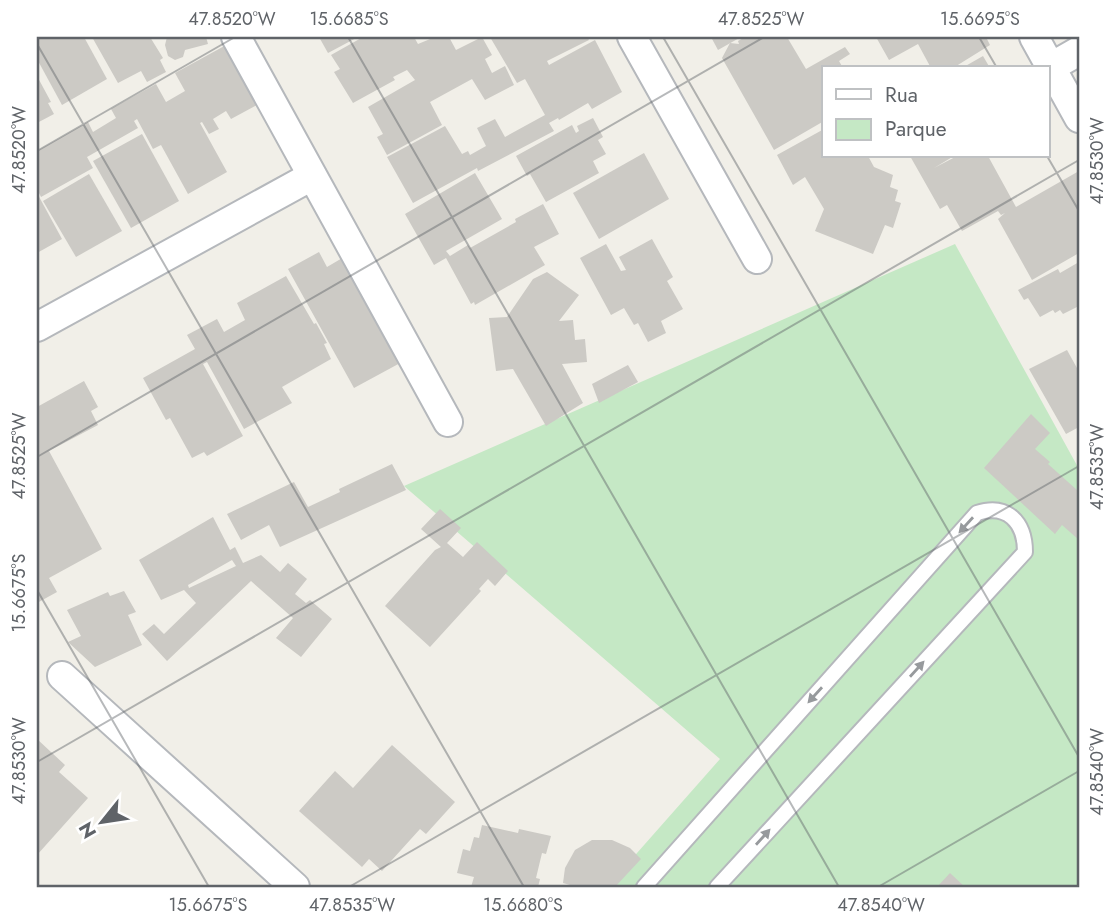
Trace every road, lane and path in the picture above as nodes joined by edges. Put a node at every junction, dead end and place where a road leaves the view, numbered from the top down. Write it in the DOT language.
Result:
graph roads {
  1 [pos="236,37"];
  2 [pos="632,37"];
  3 [pos="1034,37"];
  4 [pos="1079,51"];
  5 [pos="1051,67"];
  6 [pos="1079,118"];
  7 [pos="312,176"];
  8 [pos="757,259"];
  9 [pos="37,327"];
  10 [pos="448,422"];
  11 [pos="62,676"];
  12 [pos="295,887"];
  13 [pos="644,887"];
  14 [pos="717,887"];
  1 -- 7 [label="street"];
  2 -- 8 [label="street"];
  3 -- 5 [label="street"];
  4 -- 5 [label="street"];
  5 -- 6 [label="street"];
  7 -- 9 [label="street"];
  7 -- 10 [label="street"];
  11 -- 12 [label="street"];
  14 -- 13 [label="lane, one-way"];
}
